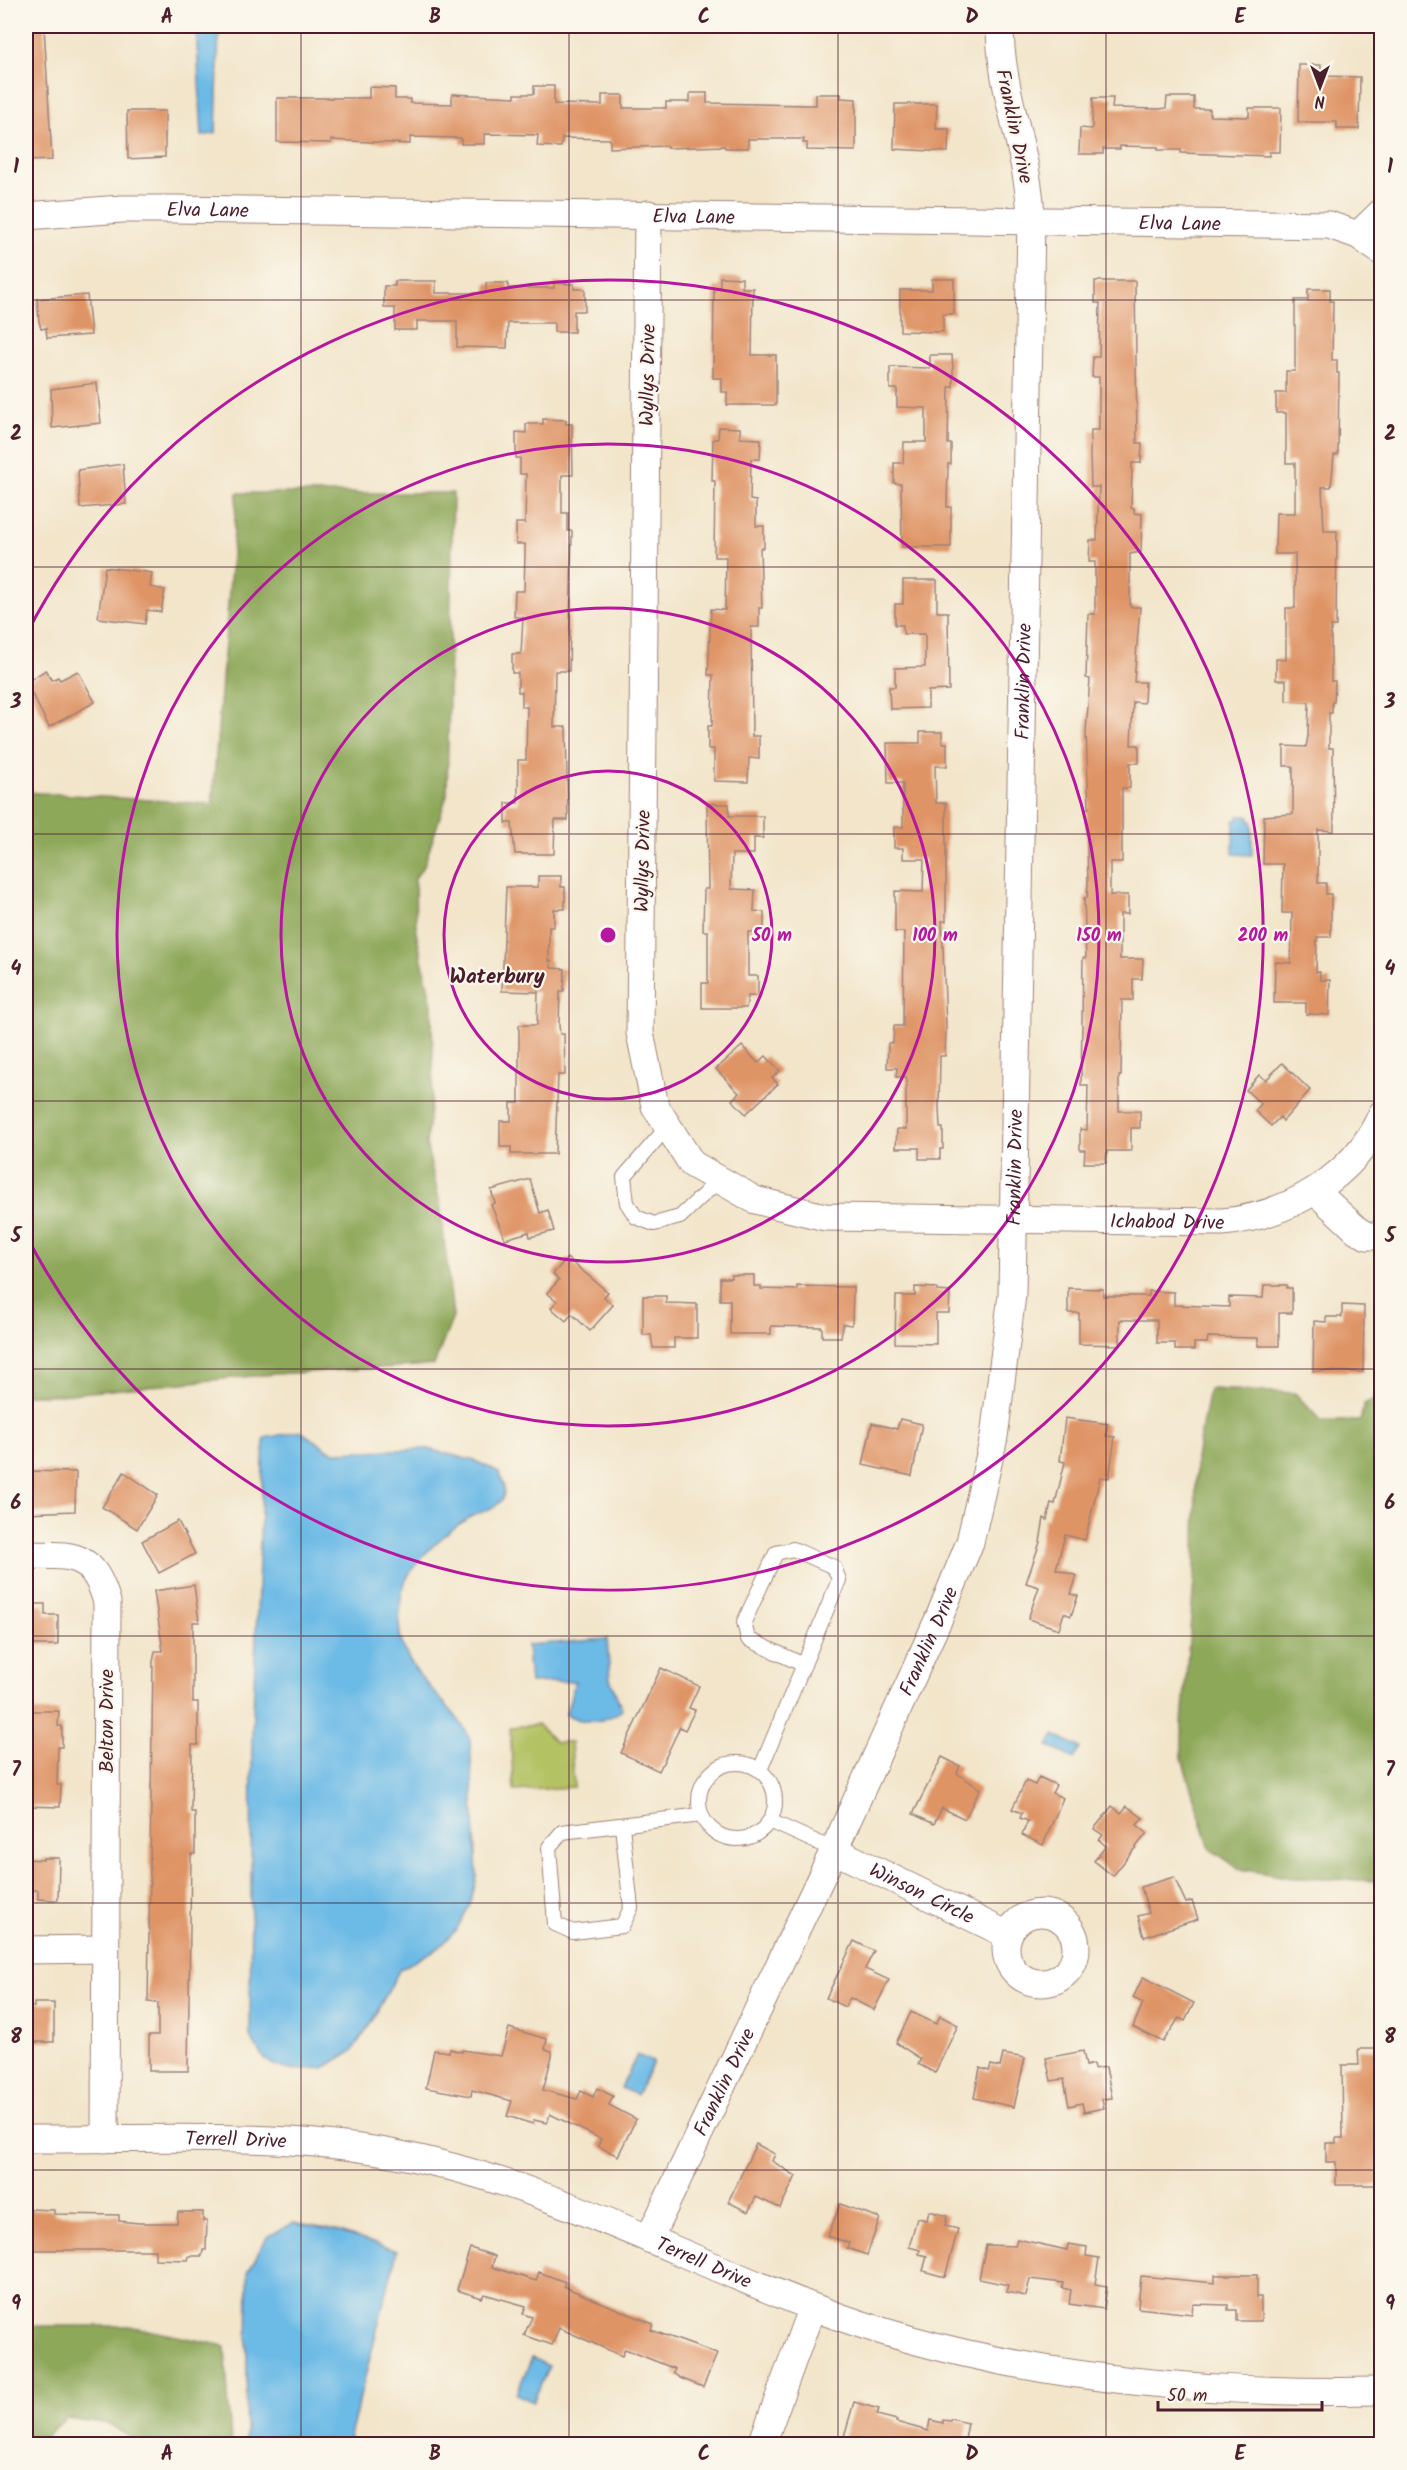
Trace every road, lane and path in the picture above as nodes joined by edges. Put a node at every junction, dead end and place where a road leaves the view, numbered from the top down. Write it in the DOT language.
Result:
graph roads {
  1 [pos="1000,26"];
  2 [pos="1382,212"];
  3 [pos="648,214"];
  4 [pos="26,216"];
  5 [pos="1031,219"];
  6 [pos="1358,236"];
  7 [pos="1382,252"];
  8 [pos="1382,1113"];
  9 [pos="668,1126"];
  10 [pos="1375,1149"];
  11 [pos="719,1180"];
  12 [pos="1315,1191"];
  13 [pos="1012,1218"];
  14 [pos="1382,1236"];
  15 [pos="26,1555"];
  16 [pos="804,1665"];
  17 [pos="760,1770"];
  18 [pos="701,1815"];
  19 [pos="770,1821"];
  20 [pos="622,1826"];
  21 [pos="834,1850"];
  22 [pos="1008,1935"];
  23 [pos="105,1948"];
  24 [pos="26,1950"];
  25 [pos="26,2139"];
  26 [pos="105,2139"];
  27 [pos="649,2239"];
  28 [pos="812,2307"];
  29 [pos="1382,2391"];
  30 [pos="762,2445"];
  1 -- 5 [label="street, Franklin Drive"];
  2 -- 6 [label="street"];
  3 -- 4 [label="street, Elva Lane"];
  3 -- 5 [label="street, Elva Lane"];
  3 -- 9 [label="street, Wyllys Drive"];
  5 -- 6 [label="street, Elva Lane"];
  5 -- 13 [label="street, Franklin Drive"];
  6 -- 7 [label="street, Elva Lane"];
  8 -- 10 [label="street, Ichabod Drive"];
  9 -- 11 [label="street, Wyllys Drive"];
  9 -- 11 [label="lane"];
  10 -- 12 [label="street, Ichabod Drive"];
  11 -- 13 [label="street, Wyllys Drive"];
  12 -- 13 [label="street, Ichabod Drive"];
  12 -- 14 [label="street"];
  13 -- 21 [label="street, Franklin Drive"];
  15 -- 23 [label="street, Belton Drive"];
  16 -- 16 [label="lane"];
  16 -- 17 [label="lane"];
  17 -- 18 [label="lane"];
  17 -- 19 [label="lane"];
  18 -- 19 [label="lane"];
  18 -- 20 [label="lane"];
  19 -- 21 [label="lane"];
  20 -- 20 [label="lane"];
  21 -- 22 [label="street, Winson Circle"];
  21 -- 27 [label="street, Franklin Drive"];
  23 -- 24 [label="street"];
  23 -- 26 [label="street, Belton Drive"];
  25 -- 26 [label="street, Terrell Drive"];
  26 -- 27 [label="street, Terrell Drive"];
  27 -- 28 [label="street, Terrell Drive"];
  28 -- 29 [label="street, Terrell Drive"];
  28 -- 30 [label="street"];
}
